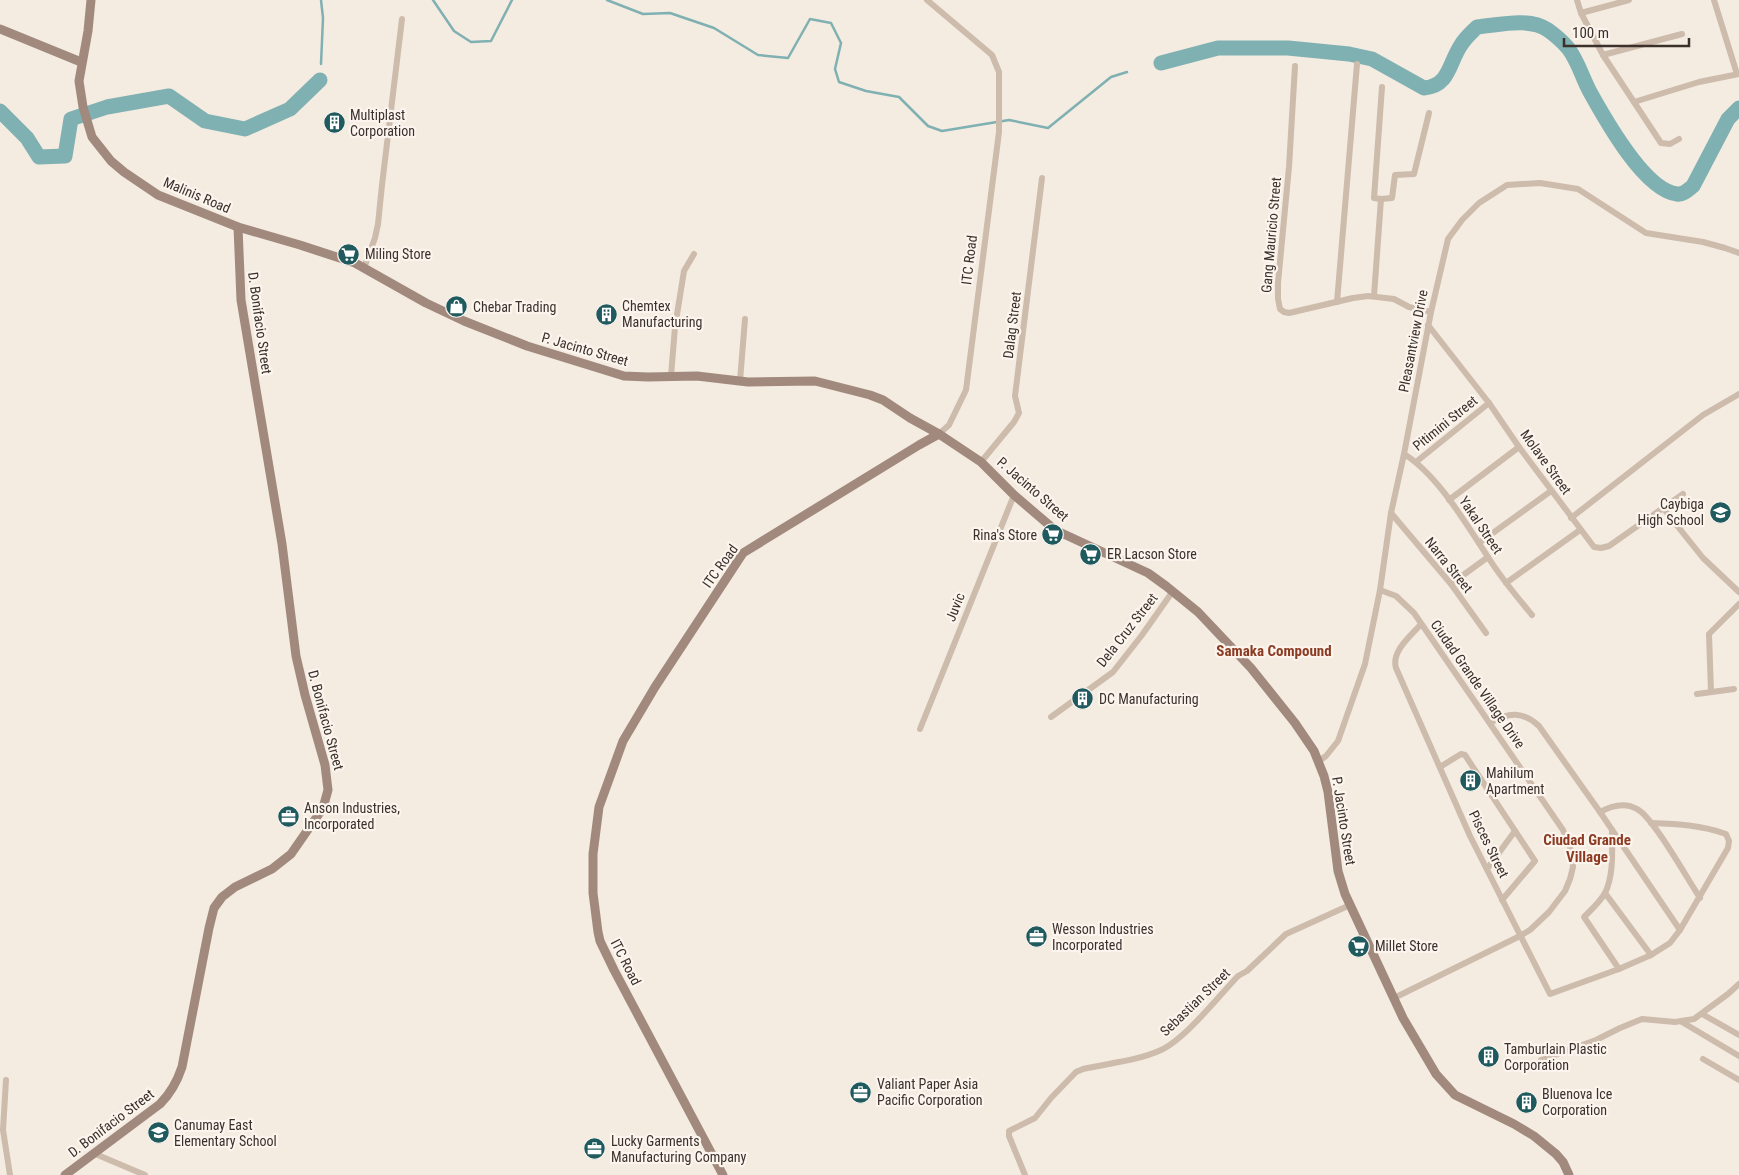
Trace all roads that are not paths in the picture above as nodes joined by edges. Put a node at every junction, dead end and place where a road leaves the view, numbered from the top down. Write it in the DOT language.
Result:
graph roads {
  1 [pos="91,0"];
  2 [pos="927,0"];
  3 [pos="1577,0"];
  4 [pos="1629,0"];
  5 [pos="1714,0"];
  6 [pos="1580,13"];
  7 [pos="402,19"];
  8 [pos="0,29"];
  9 [pos="1682,34"];
  10 [pos="1603,56"];
  11 [pos="82,62"];
  12 [pos="1357,64"];
  13 [pos="1295,66"];
  14 [pos="1738,74"];
  15 [pos="1382,88"];
  16 [pos="1634,102"];
  17 [pos="1429,113"];
  18 [pos="1679,138"];
  19 [pos="1042,178"];
  20 [pos="1381,198"];
  21 [pos="238,227"];
  22 [pos="694,254"];
  23 [pos="1739,254"];
  24 [pos="364,268"];
  25 [pos="1374,296"];
  26 [pos="1337,302"];
  27 [pos="1431,312"];
  28 [pos="745,319"];
  29 [pos="1428,325"];
  30 [pos="671,376"];
  31 [pos="740,381"];
  32 [pos="1739,394"];
  33 [pos="1489,403"];
  34 [pos="940,434"];
  35 [pos="1519,447"];
  36 [pos="1404,454"];
  37 [pos="981,462"];
  38 [pos="1416,462"];
  39 [pos="1551,491"];
  40 [pos="1683,494"];
  41 [pos="1014,495"];
  42 [pos="1449,500"];
  43 [pos="1663,508"];
  44 [pos="1391,513"];
  45 [pos="1571,518"];
  46 [pos="1580,530"];
  47 [pos="1480,543"];
  48 [pos="1488,558"];
  49 [pos="1506,582"];
  50 [pos="1451,584"];
  51 [pos="1380,590"];
  52 [pos="1173,591"];
  53 [pos="1739,592"];
  54 [pos="1739,604"];
  55 [pos="1532,615"];
  56 [pos="1421,624"];
  57 [pos="1486,634"];
  58 [pos="1734,689"];
  59 [pos="1711,692"];
  60 [pos="1697,694"];
  61 [pos="1051,717"];
  62 [pos="1490,723"];
  63 [pos="920,729"];
  64 [pos="1319,761"];
  65 [pos="1440,767"];
  66 [pos="1600,812"];
  67 [pos="1651,823"];
  68 [pos="1612,830"];
  69 [pos="1515,831"];
  70 [pos="1487,869"];
  71 [pos="1605,893"];
  72 [pos="1700,898"];
  73 [pos="1502,900"];
  74 [pos="1350,905"];
  75 [pos="1680,930"];
  76 [pos="1520,936"];
  77 [pos="1651,955"];
  78 [pos="1618,969"];
  79 [pos="1739,984"];
  80 [pos="1394,998"];
  81 [pos="1702,1014"];
  82 [pos="1682,1022"];
  83 [pos="1739,1035"];
  84 [pos="1739,1056"];
  85 [pos="1703,1059"];
  86 [pos="1540,1060"];
  87 [pos="6,1080"];
  88 [pos="1739,1080"];
  89 [pos="2,1130"];
  90 [pos="93,1154"];
  91 [pos="10,1175"];
  92 [pos="64,1175"];
  93 [pos="145,1175"];
  94 [pos="723,1175"];
  95 [pos="1025,1175"];
  96 [pos="1569,1175"];
  1 -- 11 [label="street, Malinis Road"];
  2 -- 34 [label="street, ITC Road"];
  3 -- 6 [label="street"];
  4 -- 6 [label="street"];
  5 -- 14 [label="street"];
  6 -- 10 [label="street"];
  7 -- 24 [label="street"];
  8 -- 11 [label="street"];
  9 -- 10 [label="street"];
  10 -- 16 [label="street"];
  11 -- 21 [label="street, Malinis Road"];
  12 -- 26 [label="street"];
  13 -- 26 [label="street, Gang Mauricio Street"];
  14 -- 16 [label="street"];
  15 -- 20 [label="street"];
  16 -- 18 [label="street"];
  17 -- 20 [label="street"];
  19 -- 37 [label="street, Dalag Street"];
  20 -- 25 [label="street"];
  21 -- 24 [label="street, P. Jacinto Street"];
  21 -- 90 [label="street, D. Bonifacio Street"];
  22 -- 30 [label="street"];
  23 -- 27 [label="street, Pleasantview Drive"];
  24 -- 30 [label="street, P. Jacinto Street"];
  25 -- 26 [label="street, Gang Mauricio Street"];
  25 -- 27 [label="street, Gang Mauricio Street"];
  27 -- 29 [label="street, Pleasantview Drive"];
  28 -- 31 [label="street"];
  29 -- 33 [label="street, Molave Street"];
  29 -- 36 [label="street, Pleasantview Drive"];
  30 -- 31 [label="street, P. Jacinto Street"];
  31 -- 34 [label="street, P. Jacinto Street"];
  32 -- 45 [label="street"];
  33 -- 35 [label="street, Molave Street"];
  33 -- 38 [label="street, Pitimini Street"];
  34 -- 37 [label="street, P. Jacinto Street"];
  34 -- 94 [label="street, ITC Road"];
  35 -- 39 [label="street, Molave Street"];
  35 -- 42 [label="street"];
  36 -- 38 [label="street, Yakal Street"];
  36 -- 44 [label="street, Pleasantview Drive"];
  37 -- 41 [label="street, P. Jacinto Street"];
  38 -- 42 [label="street, Yakal Street"];
  39 -- 45 [label="street, Molave Street"];
  39 -- 47 [label="street"];
  40 -- 43 [label="street, Molave Street"];
  41 -- 52 [label="street, P. Jacinto Street"];
  41 -- 63 [label="street, Juvic"];
  42 -- 47 [label="street, Yakal Street"];
  43 -- 46 [label="street, Molave Street"];
  43 -- 53 [label="street"];
  44 -- 50 [label="street, Narra Street"];
  44 -- 51 [label="street, Pleasantview Drive"];
  45 -- 46 [label="street, Molave Street"];
  46 -- 49 [label="street"];
  47 -- 48 [label="street, Yakal Street"];
  48 -- 49 [label="street, Yakal Street"];
  48 -- 50 [label="street"];
  49 -- 55 [label="street, Yakal Street"];
  50 -- 57 [label="street, Narra Street"];
  51 -- 56 [label="street, Ciudad Grande Village Drive"];
  51 -- 64 [label="street, Pleasantview Drive"];
  52 -- 61 [label="street, Dela Cruz Street"];
  52 -- 64 [label="street, P. Jacinto Street"];
  54 -- 59 [label="street"];
  56 -- 62 [label="street, Ciudad Grande Village Drive"];
  56 -- 65 [label="street, Pisces Street"];
  58 -- 59 [label="street"];
  59 -- 60 [label="street"];
  62 -- 66 [label="street"];
  62 -- 76 [label="street, Ciudad Grande Village Drive"];
  64 -- 74 [label="street, P. Jacinto Street"];
  65 -- 69 [label="street"];
  65 -- 70 [label="street, Pisces Street"];
  66 -- 67 [label="street"];
  66 -- 68 [label="street"];
  67 -- 72 [label="street"];
  67 -- 72 [label="street"];
  68 -- 71 [label="street"];
  68 -- 75 [label="street"];
  69 -- 70 [label="street"];
  69 -- 73 [label="street"];
  70 -- 73 [label="street, Pisces Street"];
  71 -- 77 [label="street"];
  71 -- 78 [label="street"];
  72 -- 75 [label="street"];
  73 -- 76 [label="street, Pisces Street"];
  74 -- 80 [label="street, P. Jacinto Street"];
  74 -- 95 [label="street, Sebastian Street"];
  75 -- 77 [label="street"];
  76 -- 78 [label="street, Pisces Street"];
  76 -- 80 [label="street, Ciudad Grande Village Drive"];
  77 -- 78 [label="street"];
  79 -- 81 [label="street"];
  80 -- 96 [label="street, P. Jacinto Street"];
  81 -- 82 [label="street"];
  81 -- 83 [label="street"];
  82 -- 84 [label="street"];
  82 -- 86 [label="street"];
  85 -- 88 [label="street"];
  87 -- 89 [label="street"];
  89 -- 91 [label="street"];
  90 -- 92 [label="street, D. Bonifacio Street"];
  90 -- 93 [label="street"];
}
